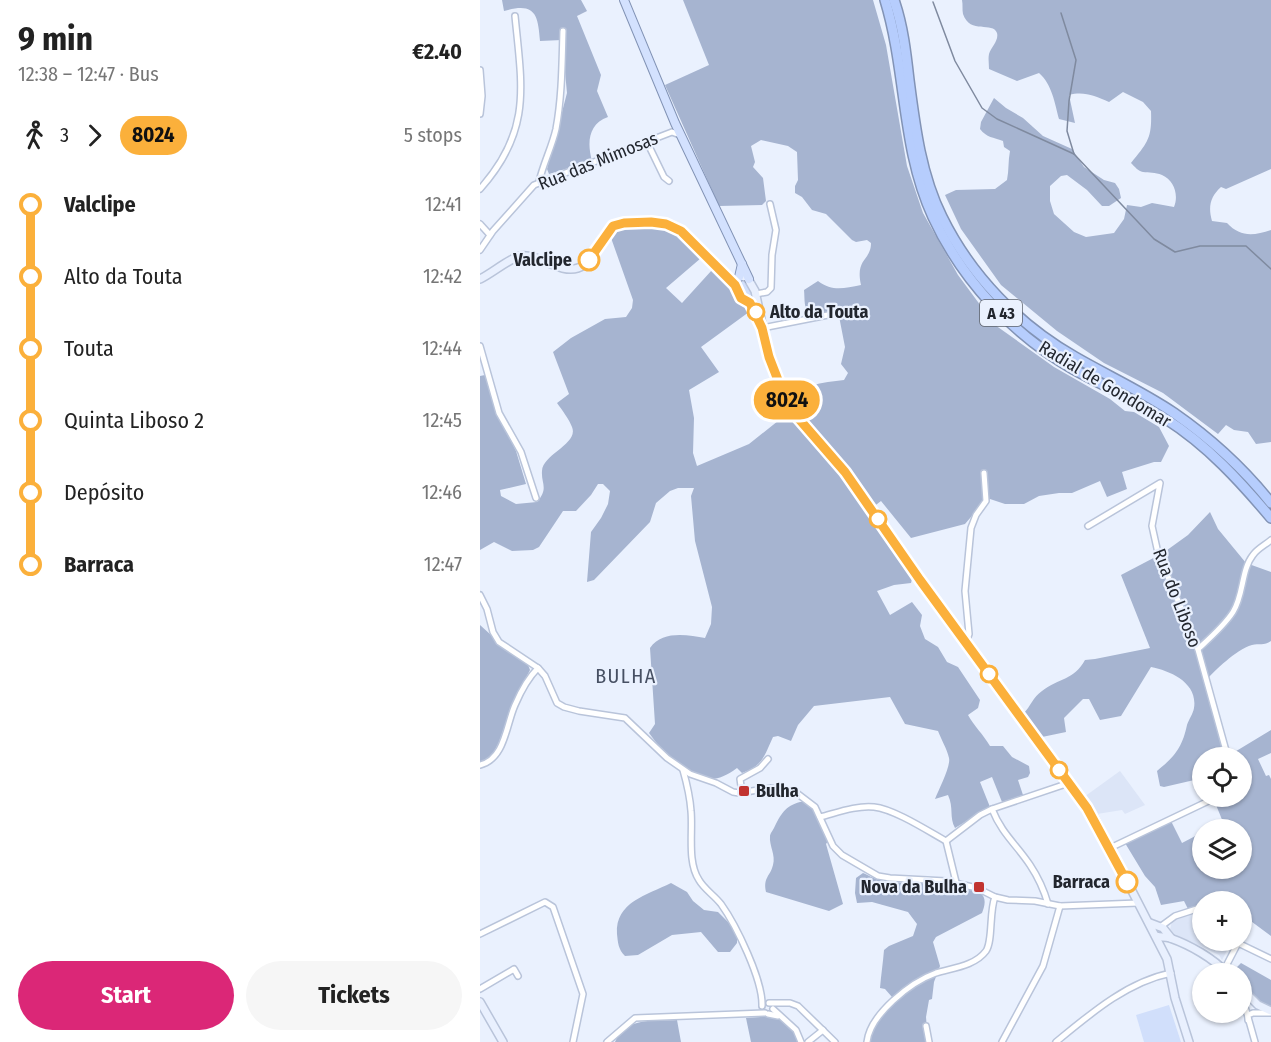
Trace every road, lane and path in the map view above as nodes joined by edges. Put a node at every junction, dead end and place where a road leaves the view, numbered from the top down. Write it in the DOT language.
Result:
graph roads {
  1 [pos="624,0"];
  2 [pos="885,0"];
  3 [pos="894,0"];
  4 [pos="515,16"];
  5 [pos="563,31"];
  6 [pos="480,70"];
  7 [pos="480,114"];
  8 [pos="675,127"];
  9 [pos="647,142"];
  10 [pos="686,144"];
  11 [pos="669,181"];
  12 [pos="539,182"];
  13 [pos="480,189"];
  14 [pos="770,204"];
  15 [pos="480,224"];
  16 [pos="490,235"];
  17 [pos="480,250"];
  18 [pos="742,264"];
  19 [pos="480,279"];
  20 [pos="749,279"];
  21 [pos="737,280"];
  22 [pos="755,296"];
  23 [pos="748,301"];
  24 [pos="828,315"];
  25 [pos="762,328"];
  26 [pos="480,346"];
  27 [pos="984,473"];
  28 [pos="536,498"];
  29 [pos="1271,503"];
  30 [pos="1271,519"];
  31 [pos="1088,526"];
  32 [pos="1271,540"];
  33 [pos="480,595"];
  34 [pos="966,642"];
  35 [pos="1198,650"];
  36 [pos="538,668"];
  37 [pos="1225,747"];
  38 [pos="768,759"];
  39 [pos="480,765"];
  40 [pos="682,769"];
  41 [pos="1069,783"];
  42 [pos="742,793"];
  43 [pos="1195,807"];
  44 [pos="992,809"];
  45 [pos="819,817"];
  46 [pos="946,841"];
  47 [pos="1110,848"];
  48 [pos="956,882"];
  49 [pos="995,897"];
  50 [pos="1138,903"];
  51 [pos="1048,904"];
  52 [pos="1060,906"];
  53 [pos="1192,911"];
  54 [pos="1160,933"];
  55 [pos="480,934"];
  56 [pos="1271,959"];
  57 [pos="1216,963"];
  58 [pos="1230,963"];
  59 [pos="1171,973"];
  60 [pos="518,976"];
  61 [pos="480,988"];
  62 [pos="1252,1000"];
  63 [pos="480,1002"];
  64 [pos="768,1008"];
  65 [pos="1261,1010"];
  66 [pos="1271,1012"];
  67 [pos="1252,1013"];
  68 [pos="1249,1023"];
  69 [pos="926,1026"];
  70 [pos="823,1030"];
  71 [pos="503,1042"];
  72 [pos="573,1042"];
  73 [pos="607,1042"];
  74 [pos="801,1042"];
  75 [pos="808,1042"];
  76 [pos="834,1042"];
  77 [pos="867,1042"];
  78 [pos="929,1042"];
  79 [pos="1002,1042"];
  80 [pos="1056,1042"];
  81 [pos="1189,1042"];
  82 [pos="1255,1042"];
  1 -- 8 [label="main road"];
  2 -- 30 [label="highway, Radial de Gondomar / A 43"];
  3 -- 29 [label="highway, Radial de Gondomar / A 43"];
  4 -- 13 [label="street"];
  5 -- 12 [label="street"];
  6 -- 7 [label="street"];
  8 -- 9 [label="street, Rua das Mimosas"];
  8 -- 10 [label="main road"];
  8 -- 10 [label="main road"];
  9 -- 11 [label="street"];
  9 -- 12 [label="street, Rua das Mimosas"];
  10 -- 18 [label="main road"];
  12 -- 16 [label="street, Rua das Mimosas"];
  14 -- 22 [label="street"];
  15 -- 16 [label="street"];
  16 -- 17 [label="street, Rua das Mimosas"];
  18 -- 20 [label="main road"];
  18 -- 21 [label="main road"];
  19 -- 21 [label="main road"];
  20 -- 21 [label="main road"];
  20 -- 22 [label="main road"];
  21 -- 23 [label="main road"];
  22 -- 23 [label="main road"];
  22 -- 25 [label="main road"];
  23 -- 25 [label="main road"];
  24 -- 25 [label="street"];
  25 -- 34 [label="main road"];
  26 -- 28 [label="street"];
  27 -- 34 [label="street"];
  31 -- 35 [label="street, Rua do Liboso"];
  32 -- 35 [label="street"];
  33 -- 36 [label="street"];
  34 -- 41 [label="main road"];
  35 -- 37 [label="street, Rua do Liboso"];
  36 -- 39 [label="street"];
  36 -- 40 [label="street"];
  38 -- 42 [label="street"];
  40 -- 42 [label="street"];
  40 -- 64 [label="street"];
  41 -- 44 [label="street"];
  41 -- 47 [label="main road"];
  42 -- 45 [label="street"];
  43 -- 47 [label="street"];
  44 -- 46 [label="street"];
  44 -- 51 [label="street"];
  45 -- 46 [label="street"];
  45 -- 48 [label="street"];
  46 -- 48 [label="street"];
  47 -- 50 [label="main road"];
  48 -- 49 [label="street"];
  49 -- 51 [label="street"];
  49 -- 77 [label="street"];
  50 -- 52 [label="street"];
  50 -- 54 [label="main road"];
  51 -- 52 [label="street"];
  52 -- 79 [label="street"];
  53 -- 54 [label="street"];
  54 -- 57 [label="main road"];
  54 -- 59 [label="main road"];
  55 -- 72 [label="street"];
  56 -- 58 [label="street"];
  59 -- 80 [label="street"];
  59 -- 81 [label="main road"];
  60 -- 61 [label="street"];
  62 -- 65 [label="main road"];
  63 -- 71 [label="main road"];
  64 -- 70 [label="street"];
  64 -- 73 [label="street"];
  64 -- 74 [label="street"];
  65 -- 66 [label="main road"];
  65 -- 67 [label="street"];
  68 -- 82 [label="street"];
  69 -- 78 [label="street"];
  70 -- 75 [label="street"];
  70 -- 76 [label="street"];
}
